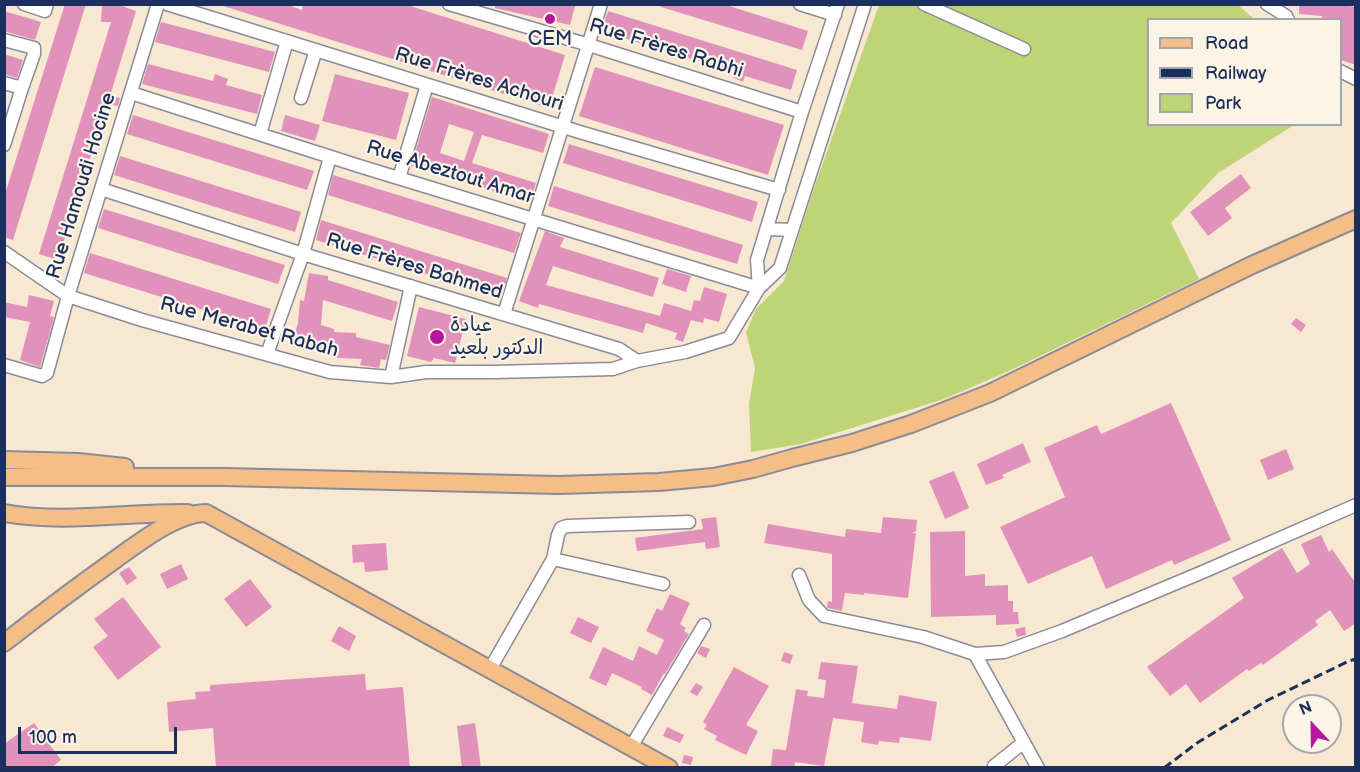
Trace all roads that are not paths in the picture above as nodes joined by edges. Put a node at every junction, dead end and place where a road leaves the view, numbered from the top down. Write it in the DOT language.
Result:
graph roads {
  1 [pos="24,4"];
  2 [pos="47,4"];
  3 [pos="158,4"];
  4 [pos="167,4"];
  5 [pos="449,4"];
  6 [pos="601,4"];
  7 [pos="800,4"];
  8 [pos="865,4"];
  9 [pos="924,4"];
  10 [pos="1267,4"];
  11 [pos="836,10"];
  12 [pos="1285,13"];
  13 [pos="4,40"];
  14 [pos="287,41"];
  15 [pos="589,45"];
  16 [pos="1024,49"];
  17 [pos="316,50"];
  18 [pos="1342,72"];
  19 [pos="1356,79"];
  20 [pos="4,83"];
  21 [pos="427,85"];
  22 [pos="22,88"];
  23 [pos="131,93"];
  24 [pos="301,98"];
  25 [pos="802,112"];
  26 [pos="563,127"];
  27 [pos="260,134"];
  28 [pos="4,145"];
  29 [pos="330,157"];
  30 [pos="399,178"];
  31 [pos="101,189"];
  32 [pos="779,190"];
  33 [pos="534,219"];
  34 [pos="1356,219"];
  35 [pos="767,229"];
  36 [pos="792,230"];
  37 [pos="4,252"];
  38 [pos="303,254"];
  39 [pos="411,286"];
  40 [pos="759,288"];
  41 [pos="68,296"];
  42 [pos="504,314"];
  43 [pos="267,354"];
  44 [pos="637,361"];
  45 [pos="4,365"];
  46 [pos="390,377"];
  47 [pos="4,460"];
  48 [pos="4,477"];
  49 [pos="224,477"];
  50 [pos="1356,505"];
  51 [pos="4,513"];
  52 [pos="198,513"];
  53 [pos="688,522"];
  54 [pos="553,559"];
  55 [pos="799,575"];
  56 [pos="663,584"];
  57 [pos="704,626"];
  58 [pos="4,643"];
  59 [pos="975,654"];
  60 [pos="490,669"];
  61 [pos="1023,742"];
  62 [pos="631,747"];
  63 [pos="994,766"];
  64 [pos="669,768"];
  65 [pos="1038,768"];
  1 -- 2 [label="street"];
  3 -- 23 [label="street, Rue Hamoudi Hocine"];
  4 -- 14 [label="street, Rue Frères Achouri"];
  5 -- 15 [label="street, Rue Frères Rabhi"];
  6 -- 15 [label="street"];
  7 -- 11 [label="street"];
  8 -- 36 [label="street"];
  9 -- 16 [label="street"];
  10 -- 12 [label="street"];
  11 -- 25 [label="street"];
  13 -- 22 [label="street"];
  14 -- 17 [label="street, Rue Frères Achouri"];
  14 -- 27 [label="street"];
  15 -- 25 [label="street, Rue Frères Rabhi"];
  15 -- 26 [label="street"];
  17 -- 21 [label="street, Rue Frères Achouri"];
  17 -- 24 [label="street"];
  18 -- 19 [label="street"];
  20 -- 22 [label="street"];
  21 -- 26 [label="street, Rue Frères Achouri"];
  21 -- 30 [label="street"];
  22 -- 28 [label="street"];
  23 -- 27 [label="street, Rue Abeztout Amar"];
  23 -- 31 [label="street, Rue Hamoudi Hocine"];
  25 -- 32 [label="street"];
  26 -- 32 [label="street, Rue Frères Achouri"];
  26 -- 33 [label="street"];
  27 -- 29 [label="street, Rue Abeztout Amar"];
  29 -- 30 [label="street, Rue Abeztout Amar"];
  29 -- 38 [label="street"];
  30 -- 33 [label="street, Rue Abeztout Amar"];
  31 -- 38 [label="street, Rue Frères Bahmed"];
  31 -- 41 [label="street, Rue Hamoudi Hocine"];
  32 -- 35 [label="street"];
  33 -- 40 [label="street, Rue Abeztout Amar"];
  33 -- 42 [label="street"];
  34 -- 49 [label="main road"];
  35 -- 36 [label="street"];
  35 -- 40 [label="street"];
  36 -- 40 [label="street"];
  37 -- 41 [label="street, Rue Merabet Rabah"];
  38 -- 39 [label="street, Rue Frères Bahmed"];
  38 -- 43 [label="street"];
  39 -- 42 [label="street, Rue Frères Bahmed"];
  39 -- 46 [label="street"];
  40 -- 44 [label="street"];
  41 -- 43 [label="street, Rue Merabet Rabah"];
  41 -- 45 [label="street, Rue Hamoudi Hocine"];
  42 -- 44 [label="street, Rue Frères Bahmed"];
  43 -- 46 [label="street, Rue Merabet Rabah"];
  44 -- 46 [label="street, Rue Merabet Rabah"];
  47 -- 49 [label="main road"];
  48 -- 49 [label="main road"];
  50 -- 59 [label="street"];
  51 -- 52 [label="main road"];
  52 -- 58 [label="main road"];
  52 -- 60 [label="main road"];
  53 -- 54 [label="street"];
  54 -- 56 [label="street"];
  54 -- 60 [label="street"];
  55 -- 59 [label="street"];
  57 -- 62 [label="street"];
  59 -- 61 [label="street"];
  60 -- 62 [label="main road"];
  61 -- 63 [label="street"];
  61 -- 65 [label="street"];
  62 -- 64 [label="main road"];
}
